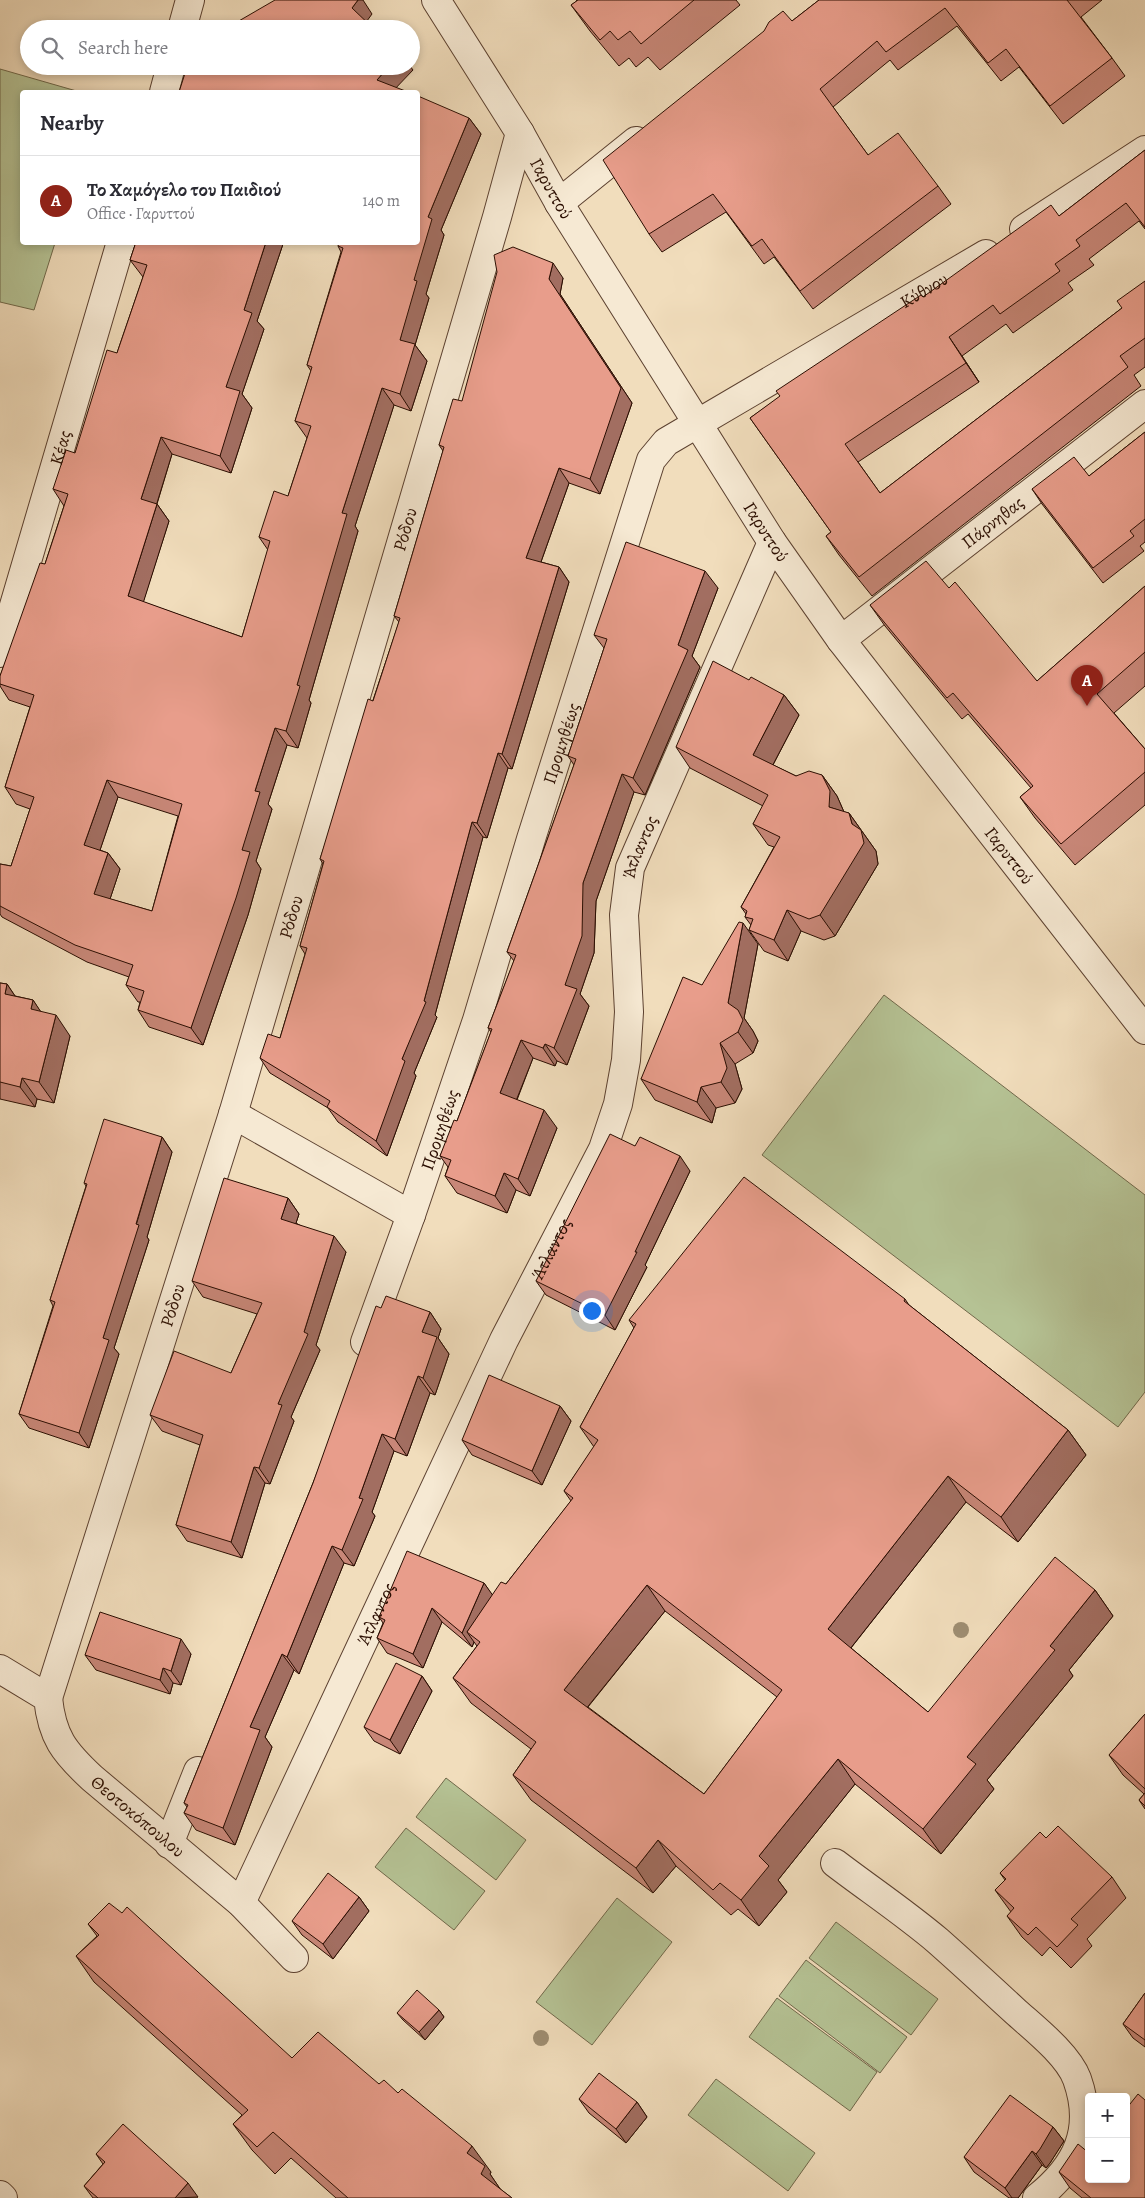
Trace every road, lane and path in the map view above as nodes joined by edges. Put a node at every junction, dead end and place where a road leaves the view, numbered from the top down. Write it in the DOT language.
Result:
graph roads {
  1 [pos="190,0"];
  2 [pos="436,0"];
  3 [pos="184,20"];
  4 [pos="169,75"];
  5 [pos="165,90"];
  6 [pos="659,123"];
  7 [pos="520,133"];
  8 [pos="1145,150"];
  9 [pos="559,203"];
  10 [pos="120,245"];
  11 [pos="1145,404"];
  12 [pos="698,423"];
  13 [pos="772,542"];
  14 [pos="841,640"];
  15 [pos="0,653"];
  16 [pos="1145,1030"];
  17 [pos="233,1114"];
  18 [pos="411,1215"];
  19 [pos="358,1361"];
  20 [pos="0,1669"];
  21 [pos="48,1698"];
  22 [pos="210,1744"];
  23 [pos="169,1844"];
  24 [pos="835,1863"];
  25 [pos="241,1903"];
  26 [pos="294,1958"];
  27 [pos="0,2195"];
  28 [pos="4,2198"];
  29 [pos="1037,2198"];
  1 -- 3 [label="street"];
  2 -- 7 [label="street, Γαρυττού"];
  4 -- 5 [label="street"];
  6 -- 9 [label="street"];
  7 -- 9 [label="street, Γαρυττού"];
  7 -- 17 [label="street, Ρόδου"];
  8 -- 12 [label="street, Κύθνου"];
  9 -- 12 [label="street, Γαρυττού"];
  10 -- 15 [label="street, Κέας"];
  11 -- 14 [label="street, Πάρνηθας"];
  12 -- 13 [label="street, Γαρυττού"];
  12 -- 18 [label="street, Προμηθέως"];
  13 -- 14 [label="street, Γαρυττού"];
  13 -- 25 [label="street, Άτλαντος"];
  14 -- 16 [label="street, Γαρυττού"];
  17 -- 18 [label="street"];
  17 -- 21 [label="street, Ρόδου"];
  18 -- 19 [label="street, Προμηθέως"];
  20 -- 21 [label="street"];
  21 -- 23 [label="street, Θεοτοκόπουλου"];
  22 -- 23 [label="street"];
  23 -- 25 [label="street, Θεοτοκόπουλου"];
  24 -- 29 [label="street"];
  25 -- 26 [label="street, Θεοτοκόπουλου"];
  27 -- 28 [label="street"];
}
